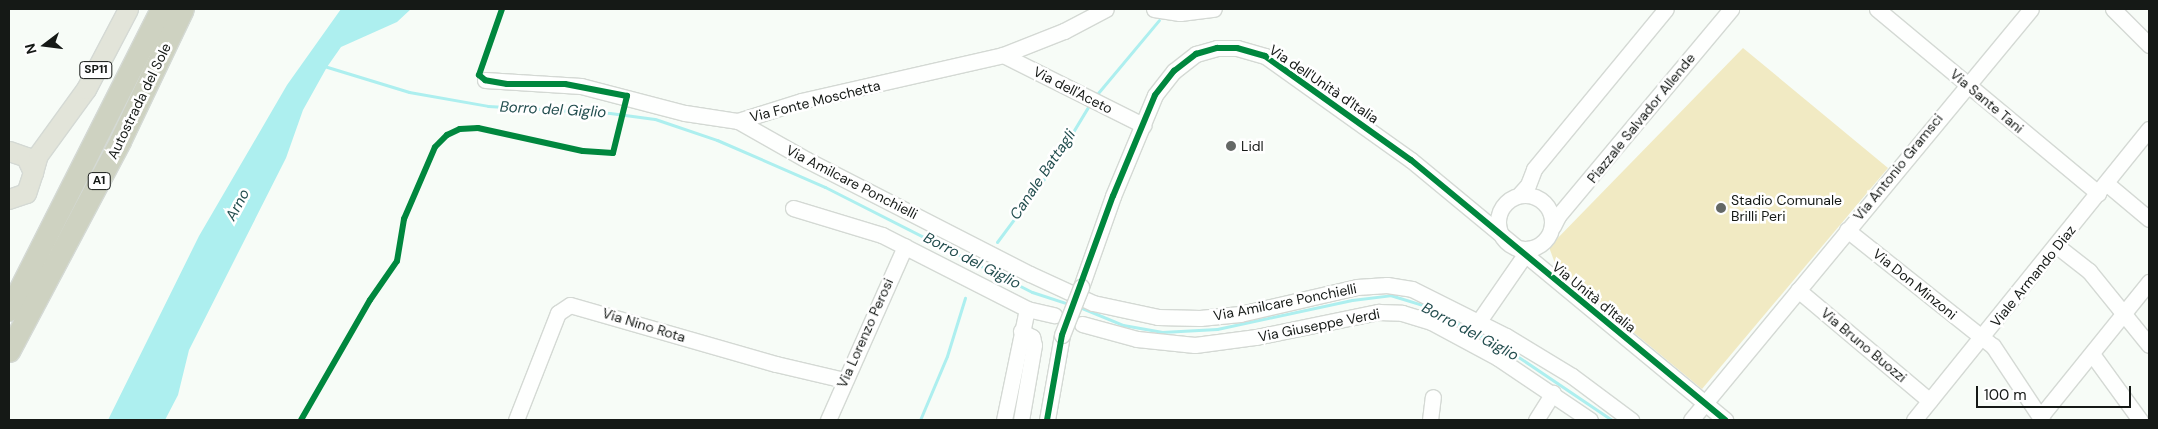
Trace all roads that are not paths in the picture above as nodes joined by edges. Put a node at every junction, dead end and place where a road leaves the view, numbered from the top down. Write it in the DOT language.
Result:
graph roads {
  1 [pos="128,9"];
  2 [pos="161,9"];
  3 [pos="183,9"];
  4 [pos="1106,9"];
  5 [pos="1154,9"];
  6 [pos="1214,9"];
  7 [pos="1666,9"];
  8 [pos="1730,9"];
  9 [pos="1876,9"];
  10 [pos="2031,9"];
  11 [pos="2113,9"];
  12 [pos="2149,45"];
  13 [pos="1003,55"];
  14 [pos="485,80"];
  15 [pos="1966,84"];
  16 [pos="738,121"];
  17 [pos="1143,125"];
  18 [pos="59,128"];
  19 [pos="2149,130"];
  20 [pos="10,151"];
  21 [pos="33,172"];
  22 [pos="2102,188"];
  23 [pos="1520,195"];
  24 [pos="9,199"];
  25 [pos="1504,204"];
  26 [pos="793,208"];
  27 [pos="1467,208"];
  28 [pos="2149,219"];
  29 [pos="1551,230"];
  30 [pos="1847,230"];
  31 [pos="1510,244"];
  32 [pos="905,246"];
  33 [pos="2057,246"];
  34 [pos="1524,256"];
  35 [pos="1545,273"];
  36 [pos="2149,282"];
  37 [pos="1798,290"];
  38 [pos="1027,309"];
  39 [pos="9,310"];
  40 [pos="2125,314"];
  41 [pos="1054,315"];
  42 [pos="1479,321"];
  43 [pos="1087,326"];
  44 [pos="1021,331"];
  45 [pos="1982,338"];
  46 [pos="2149,345"];
  47 [pos="9,351"];
  48 [pos="2092,354"];
  49 [pos="844,380"];
  50 [pos="1553,393"];
  51 [pos="1433,397"];
  52 [pos="1930,401"];
  53 [pos="1705,404"];
  54 [pos="2143,417"];
  55 [pos="2041,419"];
  56 [pos="516,420"];
  57 [pos="828,420"];
  58 [pos="1004,420"];
  59 [pos="1021,420"];
  60 [pos="1047,420"];
  61 [pos="1430,420"];
  62 [pos="1536,420"];
  63 [pos="1590,420"];
  64 [pos="1631,420"];
  65 [pos="1691,420"];
  66 [pos="1725,420"];
  67 [pos="1914,420"];
  1 -- 18 [label="main road, SP11"];
  2 -- 39 [label="highway, Autostrada del Sole / A1"];
  3 -- 47 [label="highway, Autostrada del Sole / A1"];
  4 -- 13 [label="street, Via Fonte Moschetta"];
  5 -- 6 [label="street"];
  7 -- 23 [label="street"];
  8 -- 29 [label="street, Piazzale Salvador Allende"];
  9 -- 15 [label="street, Via Sante Tani"];
  10 -- 15 [label="street, Via Antonio Gramsci"];
  11 -- 12 [label="street"];
  13 -- 16 [label="street, Via Fonte Moschetta"];
  13 -- 17 [label="street, Via dell'Aceto"];
  14 -- 16 [label="street, Via Fonte Moschetta"];
  15 -- 22 [label="street, Via Sante Tani"];
  15 -- 30 [label="street, Via Antonio Gramsci"];
  16 -- 42 [label="street, Via Amilcare Ponchielli"];
  17 -- 27 [label="street, Via dell'Unità d'Italia"];
  17 -- 60 [label="street, Via dell'Unità d'Italia, bridge"];
  18 -- 20 [label="main road, SP11"];
  18 -- 21 [label="main road, SP11"];
  19 -- 22 [label="street, Viale Armando Diaz"];
  20 -- 21 [label="main road"];
  21 -- 24 [label="main road"];
  22 -- 28 [label="street, Via Sante Tani"];
  22 -- 33 [label="street, Viale Armando Diaz"];
  23 -- 25 [label="street"];
  23 -- 29 [label="street"];
  25 -- 27 [label="street"];
  25 -- 31 [label="street"];
  26 -- 32 [label="street"];
  27 -- 31 [label="street, Via Unità d'Italia"];
  29 -- 31 [label="street, Piazzale Salvador Allende"];
  29 -- 35 [label="street, Via Unità d'Italia"];
  30 -- 37 [label="street, Via Antonio Gramsci"];
  30 -- 45 [label="street, Via Don Minzoni"];
  31 -- 34 [label="street, Via Unità d'Italia"];
  32 -- 38 [label="street"];
  32 -- 49 [label="street, Via Lorenzo Perosi"];
  33 -- 40 [label="street"];
  33 -- 45 [label="street, Viale Armando Diaz"];
  34 -- 35 [label="street, Via Unità d'Italia"];
  34 -- 42 [label="street"];
  35 -- 53 [label="street, Via Unità d'Italia"];
  36 -- 40 [label="street"];
  37 -- 52 [label="street, Via Bruno Buozzi"];
  37 -- 53 [label="street, Via Antonio Gramsci"];
  38 -- 41 [label="street"];
  38 -- 44 [label="street"];
  40 -- 46 [label="street"];
  40 -- 48 [label="street"];
  42 -- 64 [label="street, Via Amilcare Ponchielli"];
  43 -- 50 [label="street, Via Giuseppe Verdi"];
  44 -- 58 [label="street"];
  44 -- 59 [label="street"];
  45 -- 52 [label="street, Viale Armando Diaz"];
  45 -- 55 [label="street, Via Don Minzoni"];
  48 -- 54 [label="street"];
  48 -- 55 [label="street"];
  49 -- 56 [label="street, Via Nino Rota"];
  49 -- 57 [label="street, Via Lorenzo Perosi"];
  50 -- 62 [label="street"];
  50 -- 63 [label="street, Via Giuseppe Verdi"];
  51 -- 61 [label="street"];
  52 -- 67 [label="street, Viale Armando Diaz"];
  53 -- 65 [label="street, Via Antonio Gramsci"];
  53 -- 66 [label="street, Via Unità d'Italia"];
}
